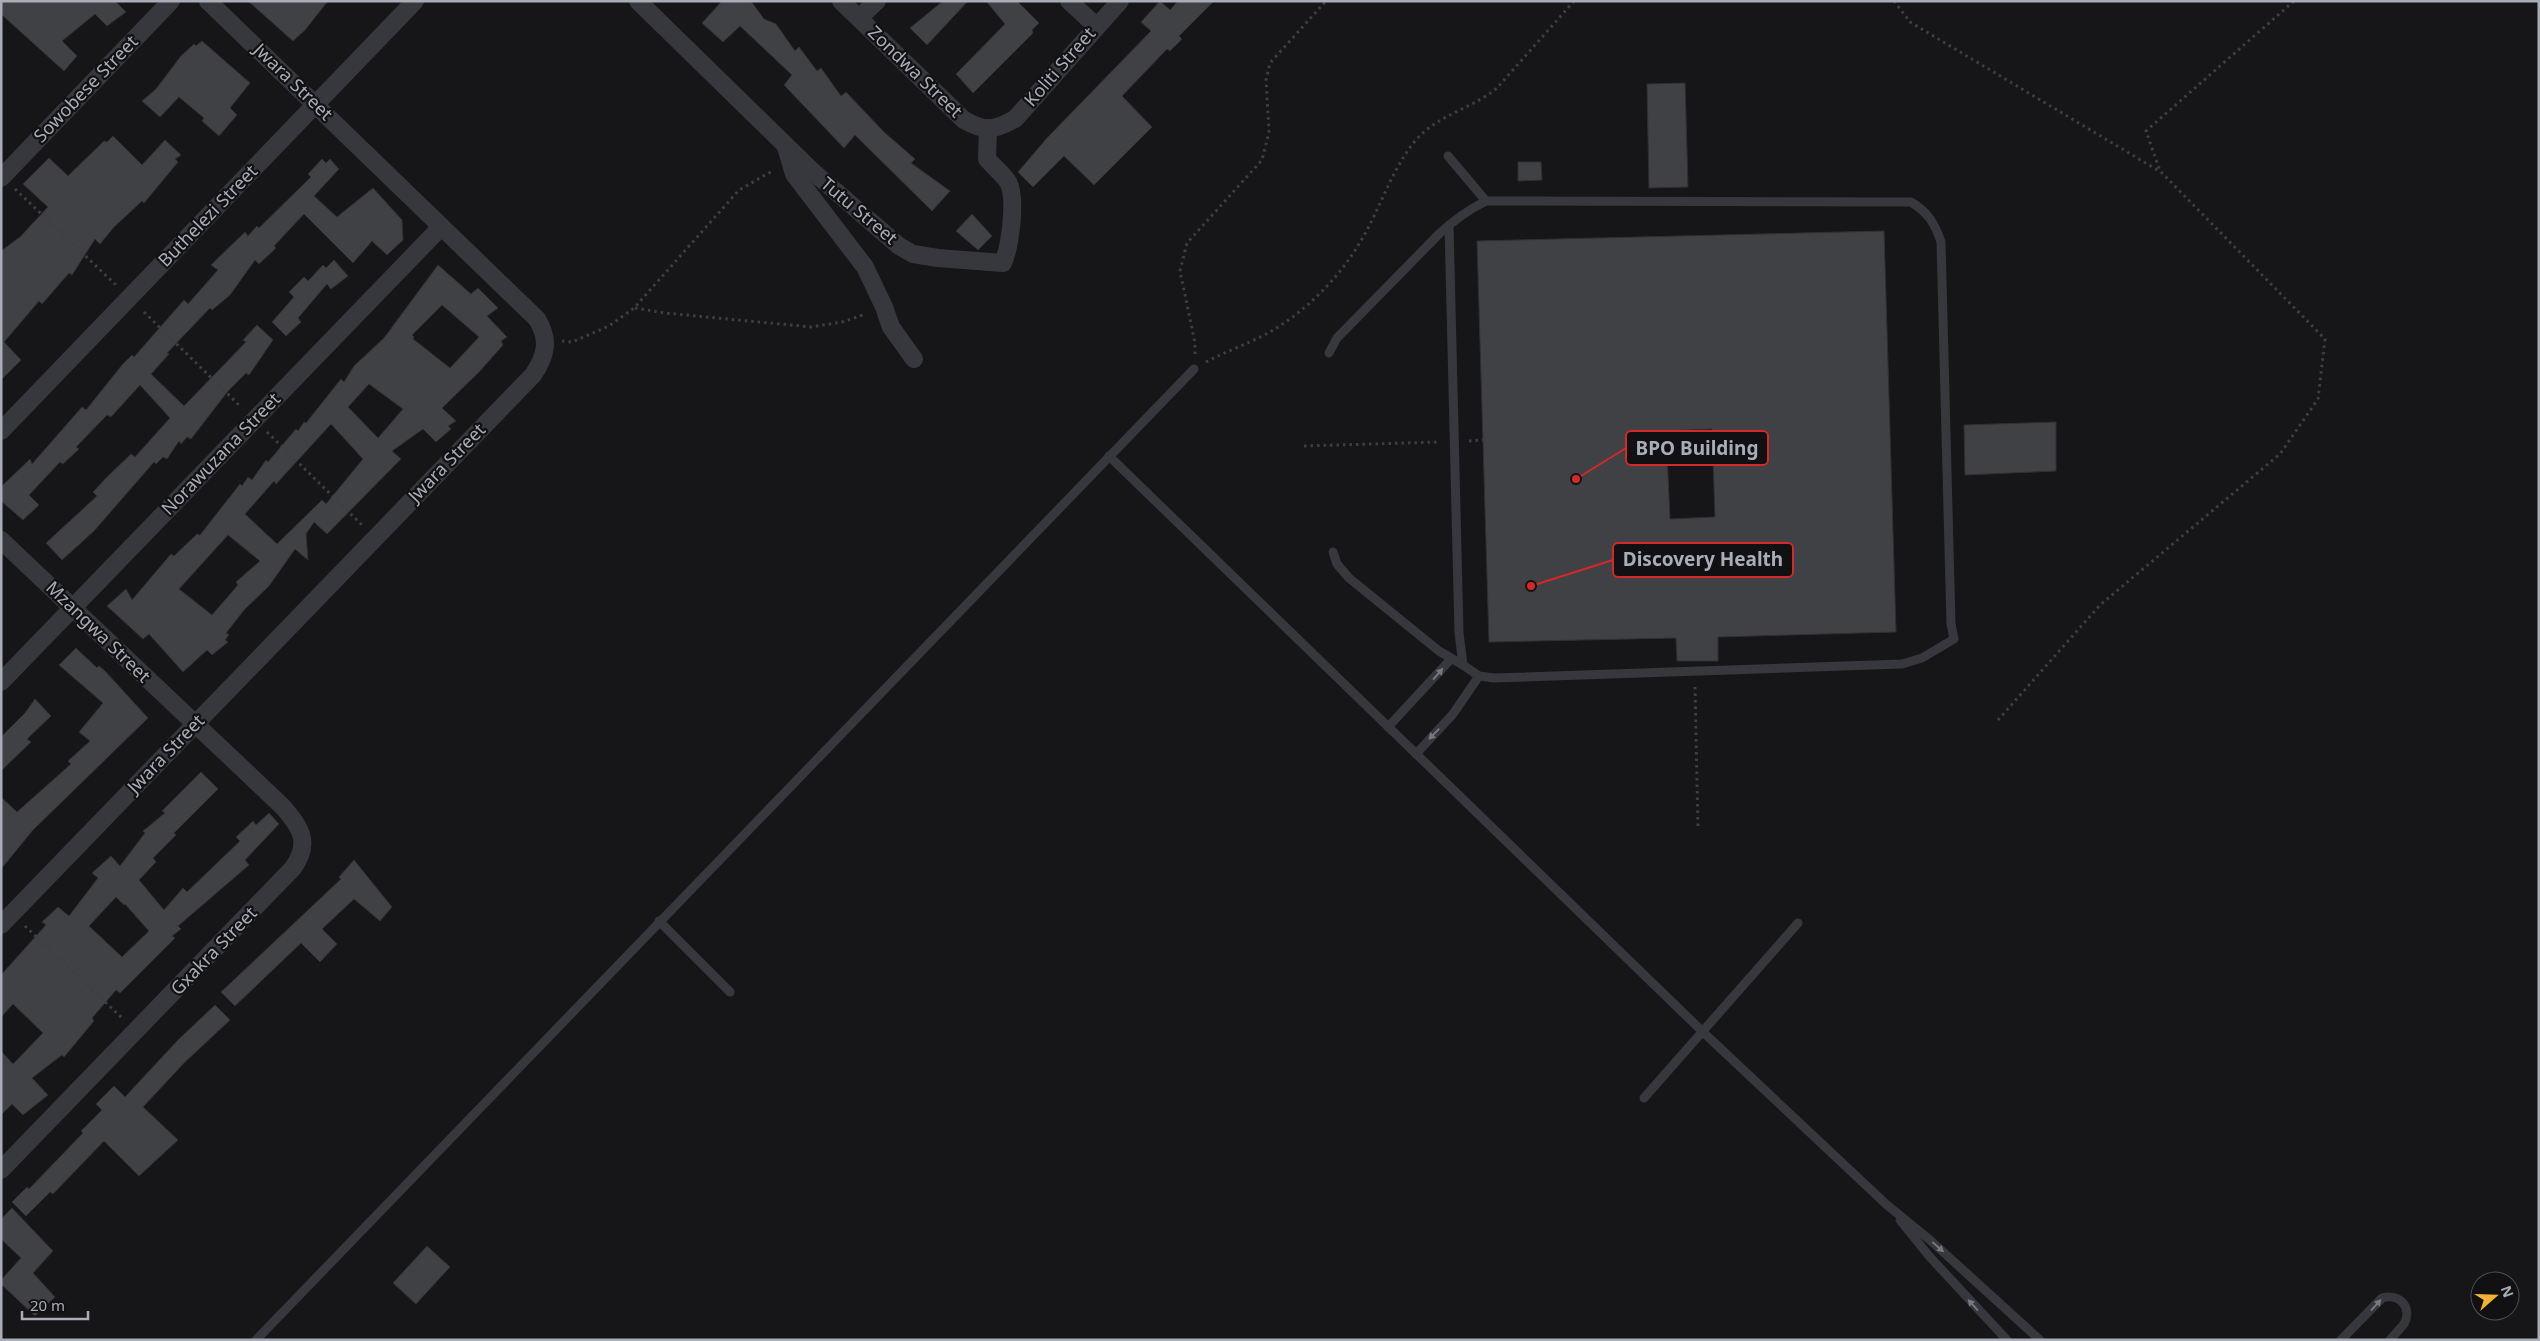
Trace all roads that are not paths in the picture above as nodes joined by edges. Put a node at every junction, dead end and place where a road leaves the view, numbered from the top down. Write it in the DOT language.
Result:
graph roads {
  1 [pos="171,1"];
  2 [pos="208,1"];
  3 [pos="415,1"];
  4 [pos="638,1"];
  5 [pos="841,1"];
  6 [pos="876,1"];
  7 [pos="1069,1"];
  8 [pos="1120,1"];
  9 [pos="859,18"];
  10 [pos="1096,26"];
  11 [pos="315,103"];
  12 [pos="992,129"];
  13 [pos="788,154"];
  14 [pos="1448,156"];
  15 [pos="2,177"];
  16 [pos="1486,201"];
  17 [pos="1450,225"];
  18 [pos="442,227"];
  19 [pos="1329,353"];
  20 [pos="914,359"];
  21 [pos="1194,369"];
  22 [pos="1,431"];
  23 [pos="1109,456"];
  24 [pos="1,540"];
  25 [pos="1333,552"];
  26 [pos="72,608"];
  27 [pos="1451,659"];
  28 [pos="1463,666"];
  29 [pos="1479,676"];
  30 [pos="1,682"];
  31 [pos="195,724"];
  32 [pos="1388,727"];
  33 [pos="1416,754"];
  34 [pos="7,919"];
  35 [pos="659,921"];
  36 [pos="1798,923"];
  37 [pos="730,992"];
  38 [pos="1704,1033"];
  39 [pos="1644,1098"];
  40 [pos="1,1170"];
  41 [pos="1887,1205"];
  42 [pos="256,1340"];
  43 [pos="2007,1340"];
  44 [pos="2040,1340"];
  45 [pos="2341,1340"];
  46 [pos="2390,1340"];
  1 -- 15 [label="street, Sowobese Street"];
  2 -- 11 [label="street, Jwara Street"];
  3 -- 11 [label="street, Buthelezi Street"];
  4 -- 13 [label="street, Tutu Street"];
  5 -- 9 [label="street, Zondwa Street"];
  6 -- 9 [label="street"];
  7 -- 10 [label="street"];
  8 -- 10 [label="street, Koliti Street"];
  9 -- 12 [label="street, Zondwa Street"];
  10 -- 12 [label="street, Koliti Street"];
  11 -- 18 [label="street, Jwara Street"];
  11 -- 22 [label="street, Buthelezi Street"];
  12 -- 13 [label="street, Tutu Street"];
  13 -- 20 [label="street"];
  14 -- 16 [label="lane"];
  16 -- 17 [label="lane"];
  16 -- 29 [label="lane"];
  17 -- 19 [label="lane"];
  17 -- 28 [label="lane"];
  18 -- 26 [label="street, Norawuzana Street"];
  18 -- 31 [label="street, Jwara Street"];
  21 -- 23 [label="lane"];
  23 -- 32 [label="lane"];
  23 -- 35 [label="lane"];
  24 -- 26 [label="street, Mzangwa Street"];
  25 -- 27 [label="lane"];
  26 -- 30 [label="street, Norawuzana Street"];
  26 -- 31 [label="street, Mzangwa Street"];
  27 -- 28 [label="lane"];
  32 -- 27 [label="lane, one-way"];
  28 -- 29 [label="lane"];
  29 -- 33 [label="lane, one-way"];
  31 -- 34 [label="street, Jwara Street"];
  31 -- 40 [label="street, Gxakra Street"];
  32 -- 33 [label="lane"];
  33 -- 38 [label="lane"];
  35 -- 37 [label="lane"];
  35 -- 42 [label="lane"];
  36 -- 38 [label="lane"];
  38 -- 39 [label="lane"];
  38 -- 41 [label="lane"];
  43 -- 41 [label="lane, one-way"];
  41 -- 44 [label="lane, one-way"];
  45 -- 46 [label="lane, one-way"];
}
